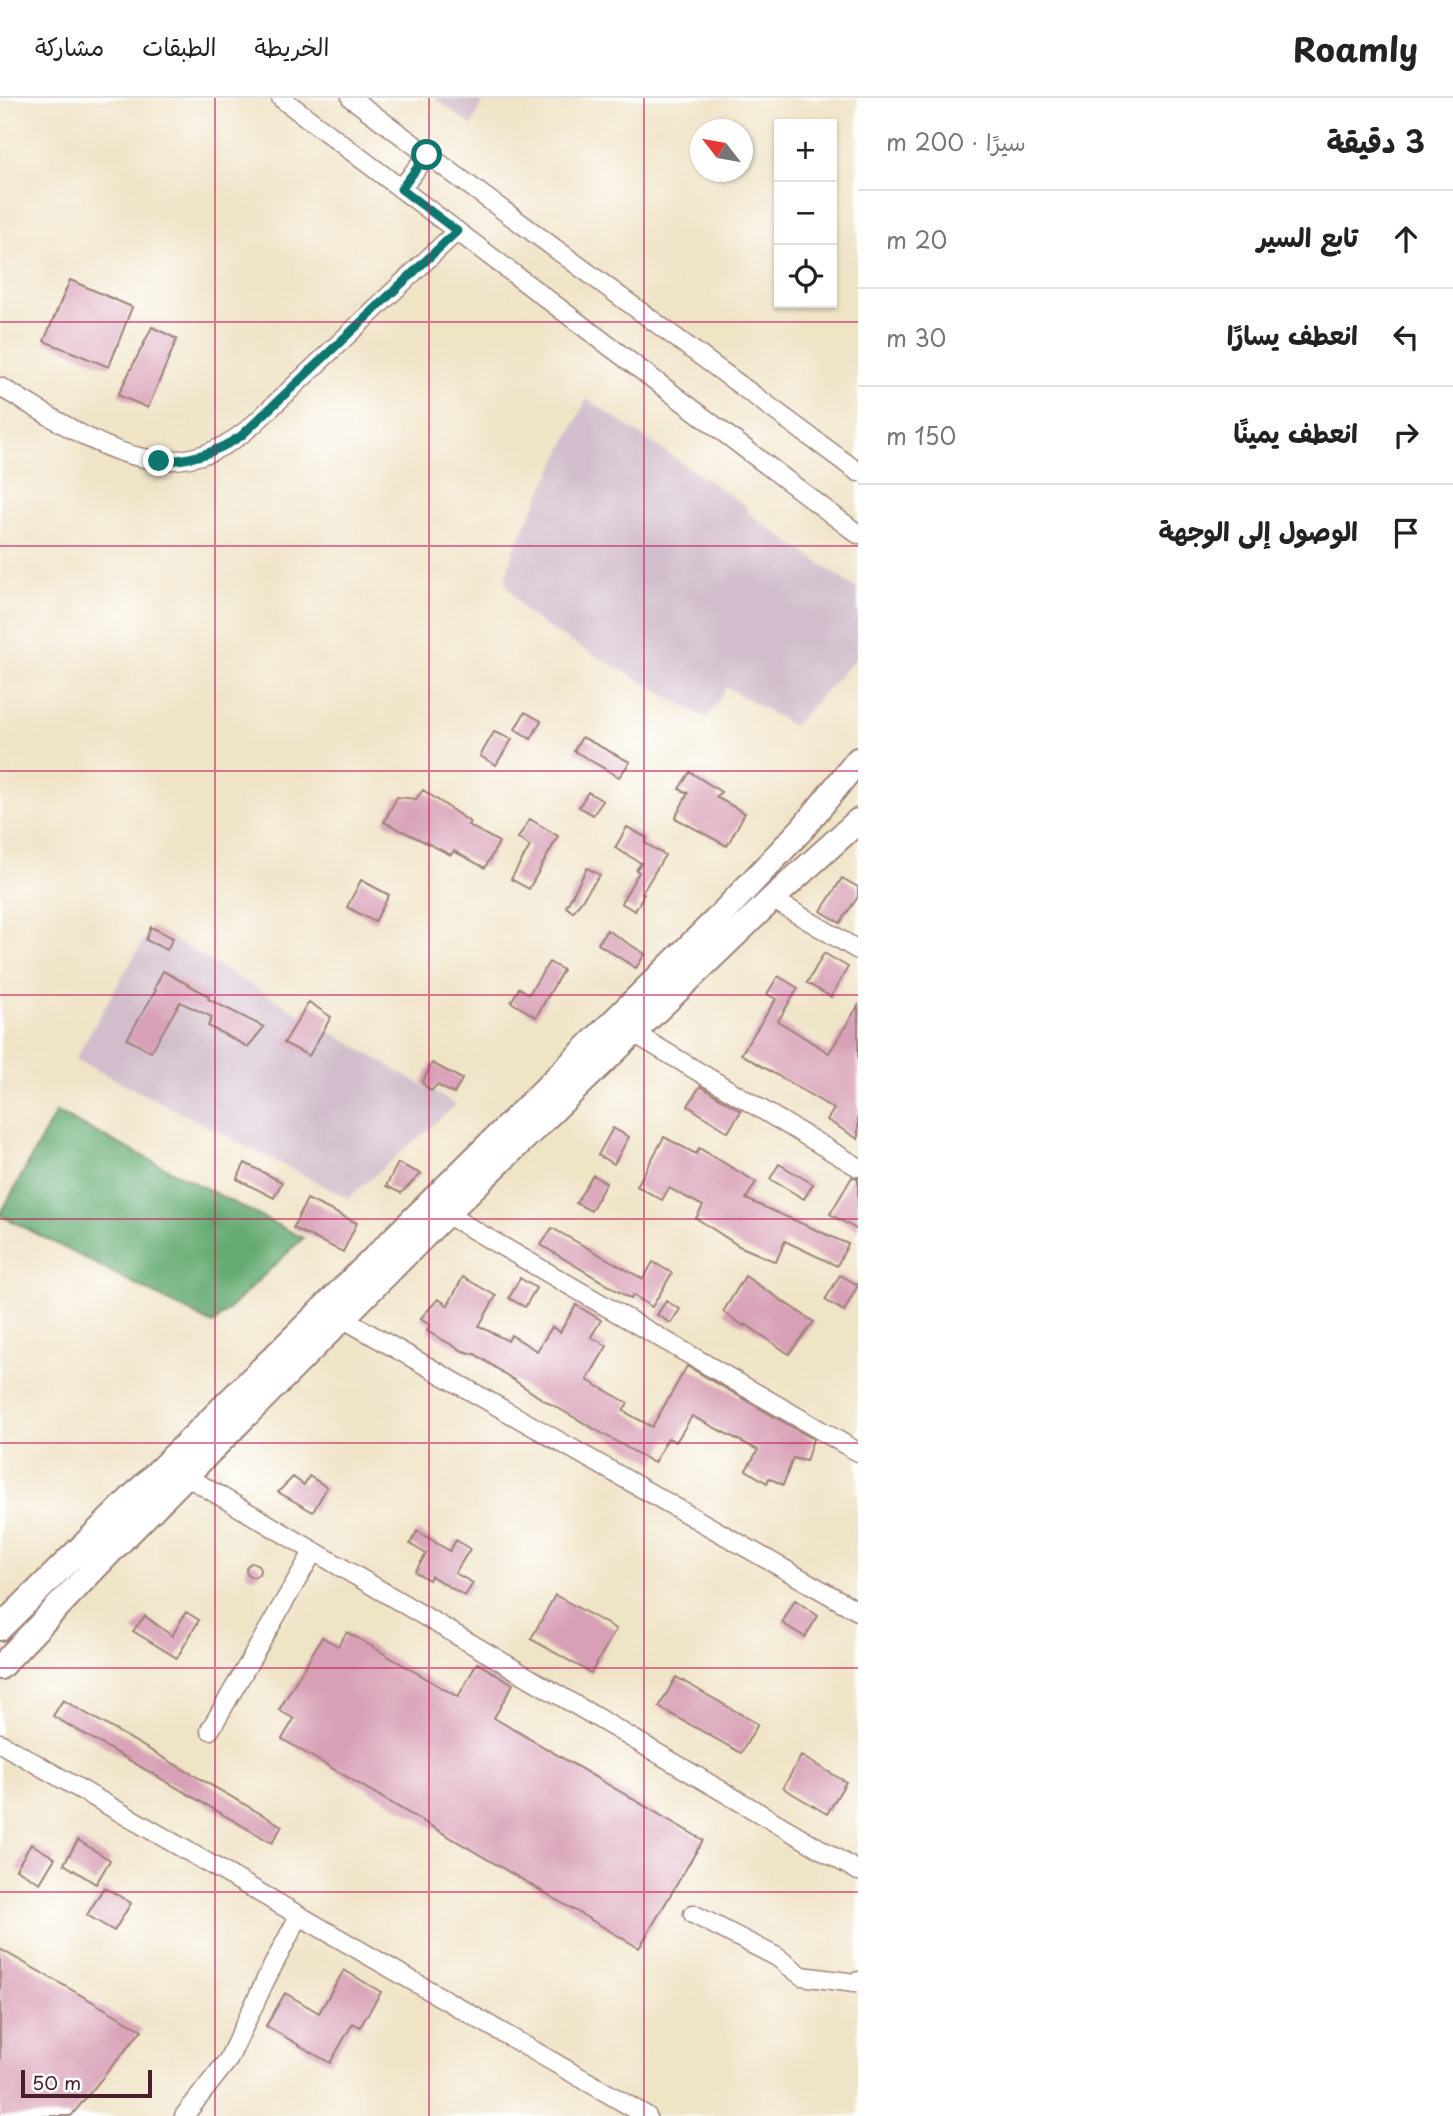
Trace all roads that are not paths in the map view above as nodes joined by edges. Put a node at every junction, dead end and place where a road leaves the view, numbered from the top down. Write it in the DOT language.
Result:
graph roads {
  1 [pos="281,98"];
  2 [pos="351,98"];
  3 [pos="427,155"];
  4 [pos="401,189"];
  5 [pos="457,231"];
  6 [pos="0,387"];
  7 [pos="858,472"];
  8 [pos="858,534"];
  9 [pos="858,760"];
  10 [pos="858,821"];
  11 [pos="772,899"];
  12 [pos="858,950"];
  13 [pos="632,1032"];
  14 [pos="858,1167"];
  15 [pos="446,1214"];
  16 [pos="342,1318"];
  17 [pos="858,1452"];
  18 [pos="186,1476"];
  19 [pos="313,1552"];
  20 [pos="858,1611"];
  21 [pos="0,1628"];
  22 [pos="0,1667"];
  23 [pos="210,1730"];
  24 [pos="0,1743"];
  25 [pos="858,1871"];
  26 [pos="693,1914"];
  27 [pos="299,1916"];
  28 [pos="858,1981"];
  29 [pos="184,2116"];
  30 [pos="647,2116"];
  1 -- 4 [label="street"];
  2 -- 3 [label="street"];
  3 -- 4 [label="street"];
  3 -- 7 [label="street"];
  4 -- 5 [label="street"];
  5 -- 6 [label="street"];
  5 -- 8 [label="street"];
  9 -- 21 [label="highway"];
  10 -- 11 [label="highway"];
  11 -- 12 [label="street"];
  11 -- 13 [label="highway"];
  13 -- 14 [label="street"];
  13 -- 15 [label="highway"];
  15 -- 16 [label="highway"];
  15 -- 17 [label="street"];
  16 -- 18 [label="highway"];
  16 -- 20 [label="street"];
  18 -- 19 [label="street"];
  18 -- 22 [label="highway"];
  19 -- 23 [label="street"];
  19 -- 25 [label="street"];
  24 -- 27 [label="street"];
  26 -- 28 [label="street"];
  27 -- 29 [label="street"];
  27 -- 30 [label="street"];
}
